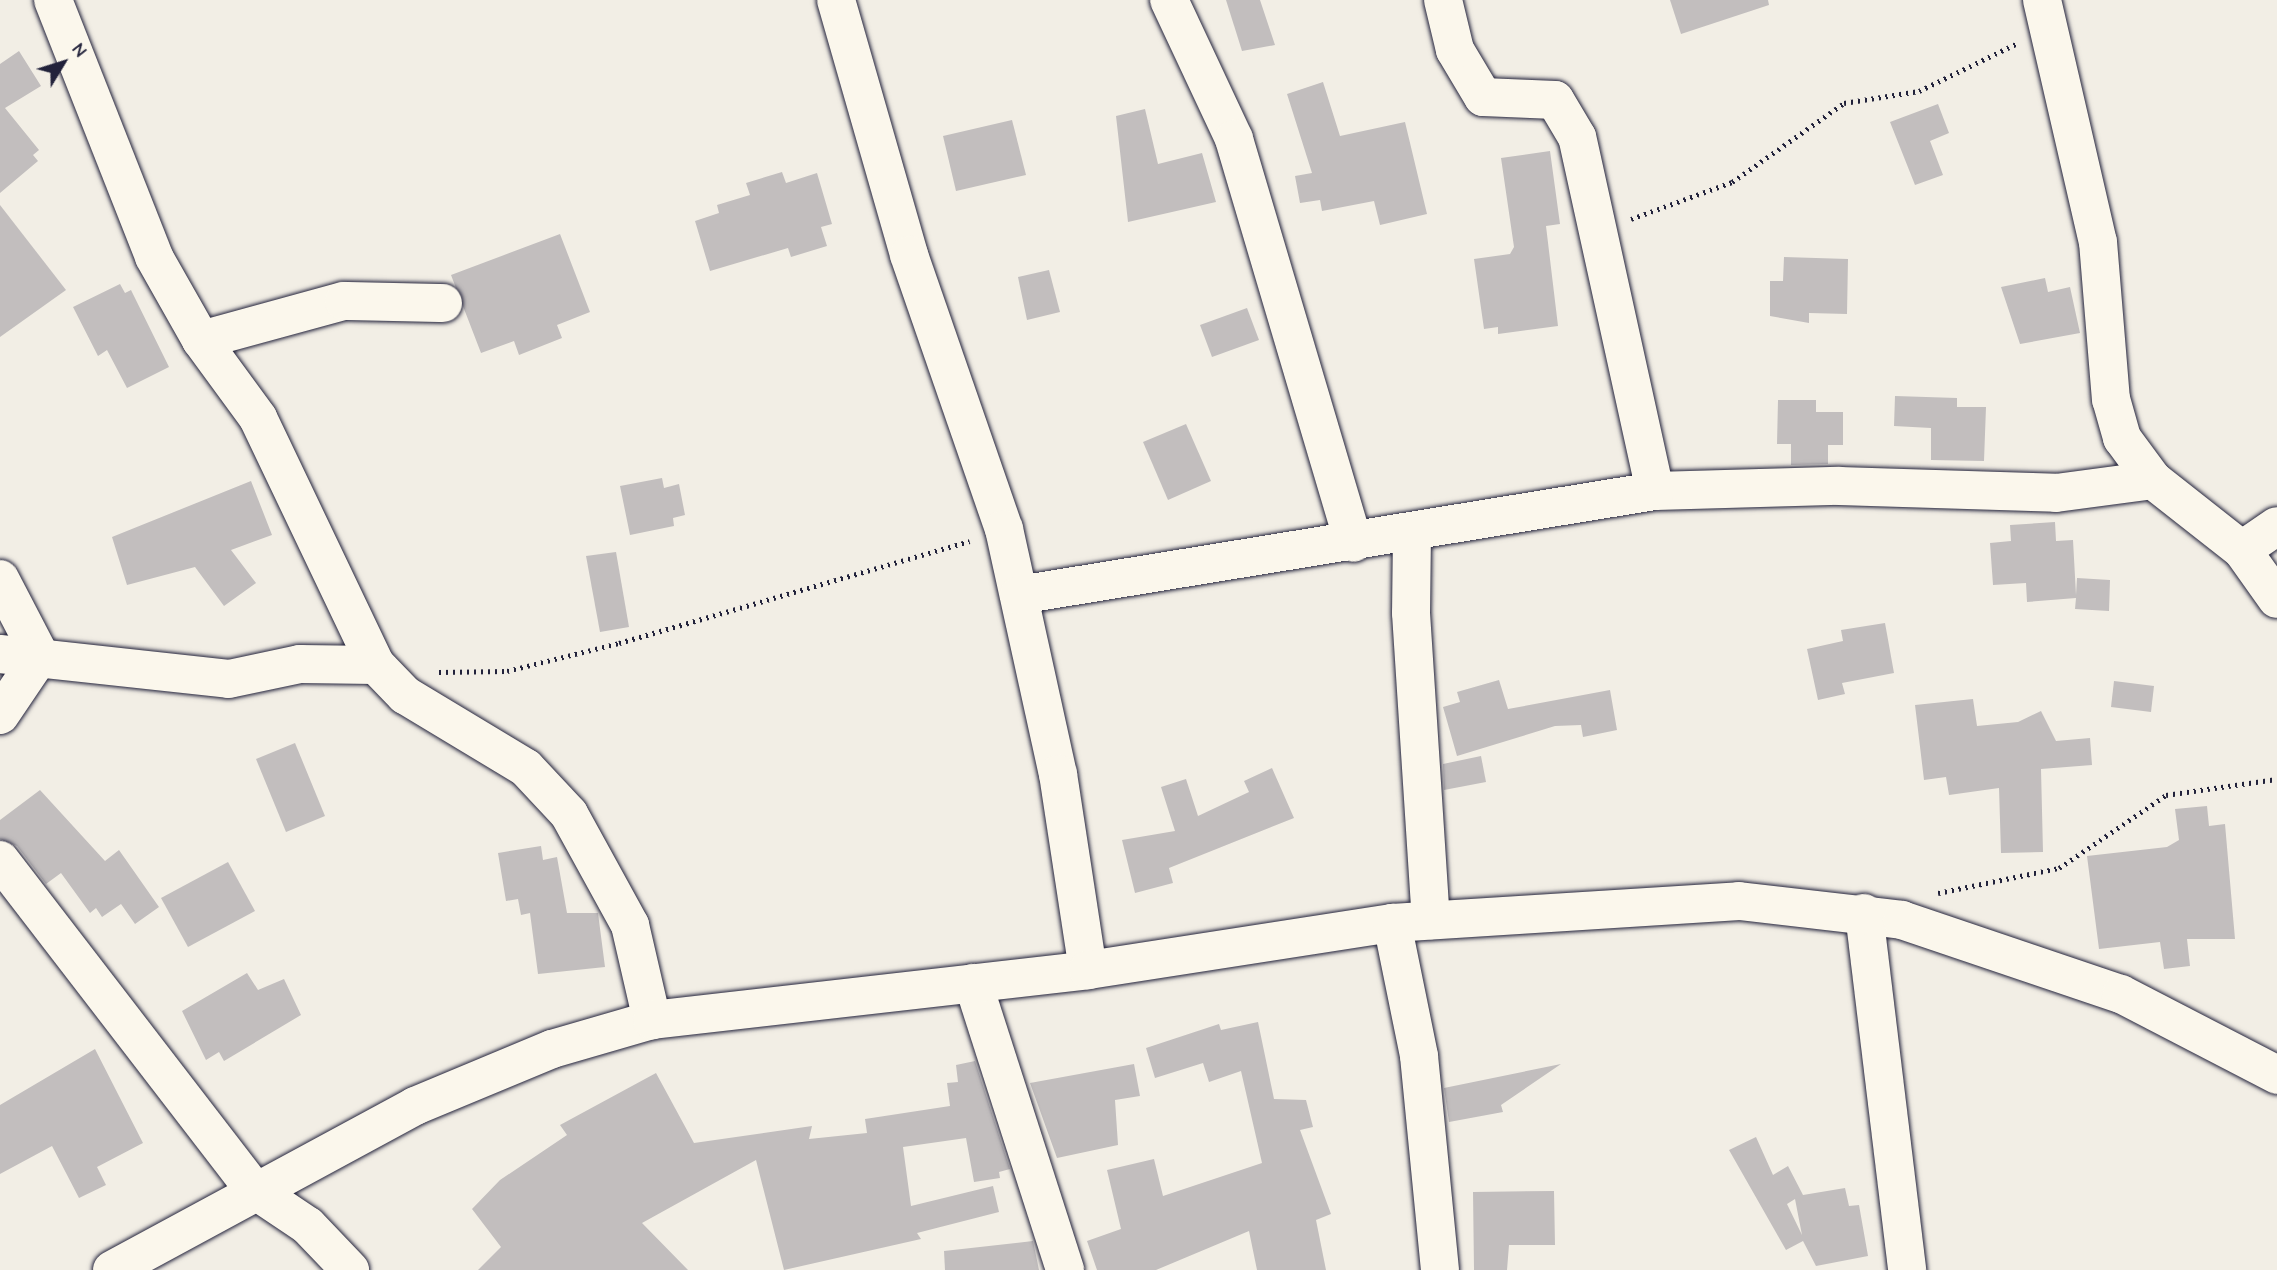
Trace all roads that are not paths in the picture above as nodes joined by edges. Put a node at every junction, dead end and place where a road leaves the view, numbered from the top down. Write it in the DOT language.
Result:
graph roads {
  1 [pos="53,0"];
  2 [pos="836,0"];
  3 [pos="1169,0"];
  4 [pos="1443,0"];
  5 [pos="2045,14"];
  6 [pos="443,303"];
  7 [pos="201,340"];
  8 [pos="2153,480"];
  9 [pos="1655,491"];
  10 [pos="2277,526"];
  11 [pos="1412,533"];
  12 [pos="1354,543"];
  13 [pos="2242,550"];
  14 [pos="0,579"];
  15 [pos="1019,595"];
  16 [pos="2277,599"];
  17 [pos="0,654"];
  18 [pos="40,656"];
  19 [pos="376,665"];
  20 [pos="0,715"];
  21 [pos="0,860"];
  22 [pos="1864,913"];
  23 [pos="1432,920"];
  24 [pos="1392,923"];
  25 [pos="1088,970"];
  26 [pos="972,983"];
  27 [pos="652,1020"];
  28 [pos="2274,1063"];
  29 [pos="253,1189"];
  30 [pos="112,1270"];
  31 [pos="349,1270"];
  32 [pos="1065,1270"];
  33 [pos="1440,1270"];
  34 [pos="1907,1270"];
  1 -- 7 [label="street"];
  2 -- 15 [label="street"];
  3 -- 12 [label="street"];
  4 -- 9 [label="street"];
  5 -- 8 [label="street"];
  6 -- 7 [label="street"];
  7 -- 19 [label="street"];
  8 -- 9 [label="street"];
  8 -- 13 [label="street"];
  9 -- 11 [label="street"];
  10 -- 13 [label="street"];
  11 -- 12 [label="street"];
  11 -- 23 [label="street"];
  12 -- 15 [label="street"];
  13 -- 16 [label="street"];
  14 -- 18 [label="street"];
  15 -- 25 [label="street"];
  17 -- 18 [label="street"];
  18 -- 19 [label="street"];
  18 -- 20 [label="street"];
  19 -- 27 [label="street"];
  21 -- 29 [label="street"];
  22 -- 23 [label="street"];
  22 -- 28 [label="street"];
  22 -- 34 [label="street"];
  23 -- 24 [label="street"];
  24 -- 25 [label="street"];
  24 -- 33 [label="street"];
  25 -- 26 [label="street"];
  26 -- 27 [label="street"];
  26 -- 32 [label="street"];
  27 -- 29 [label="street"];
  29 -- 30 [label="street"];
  29 -- 31 [label="street"];
}
